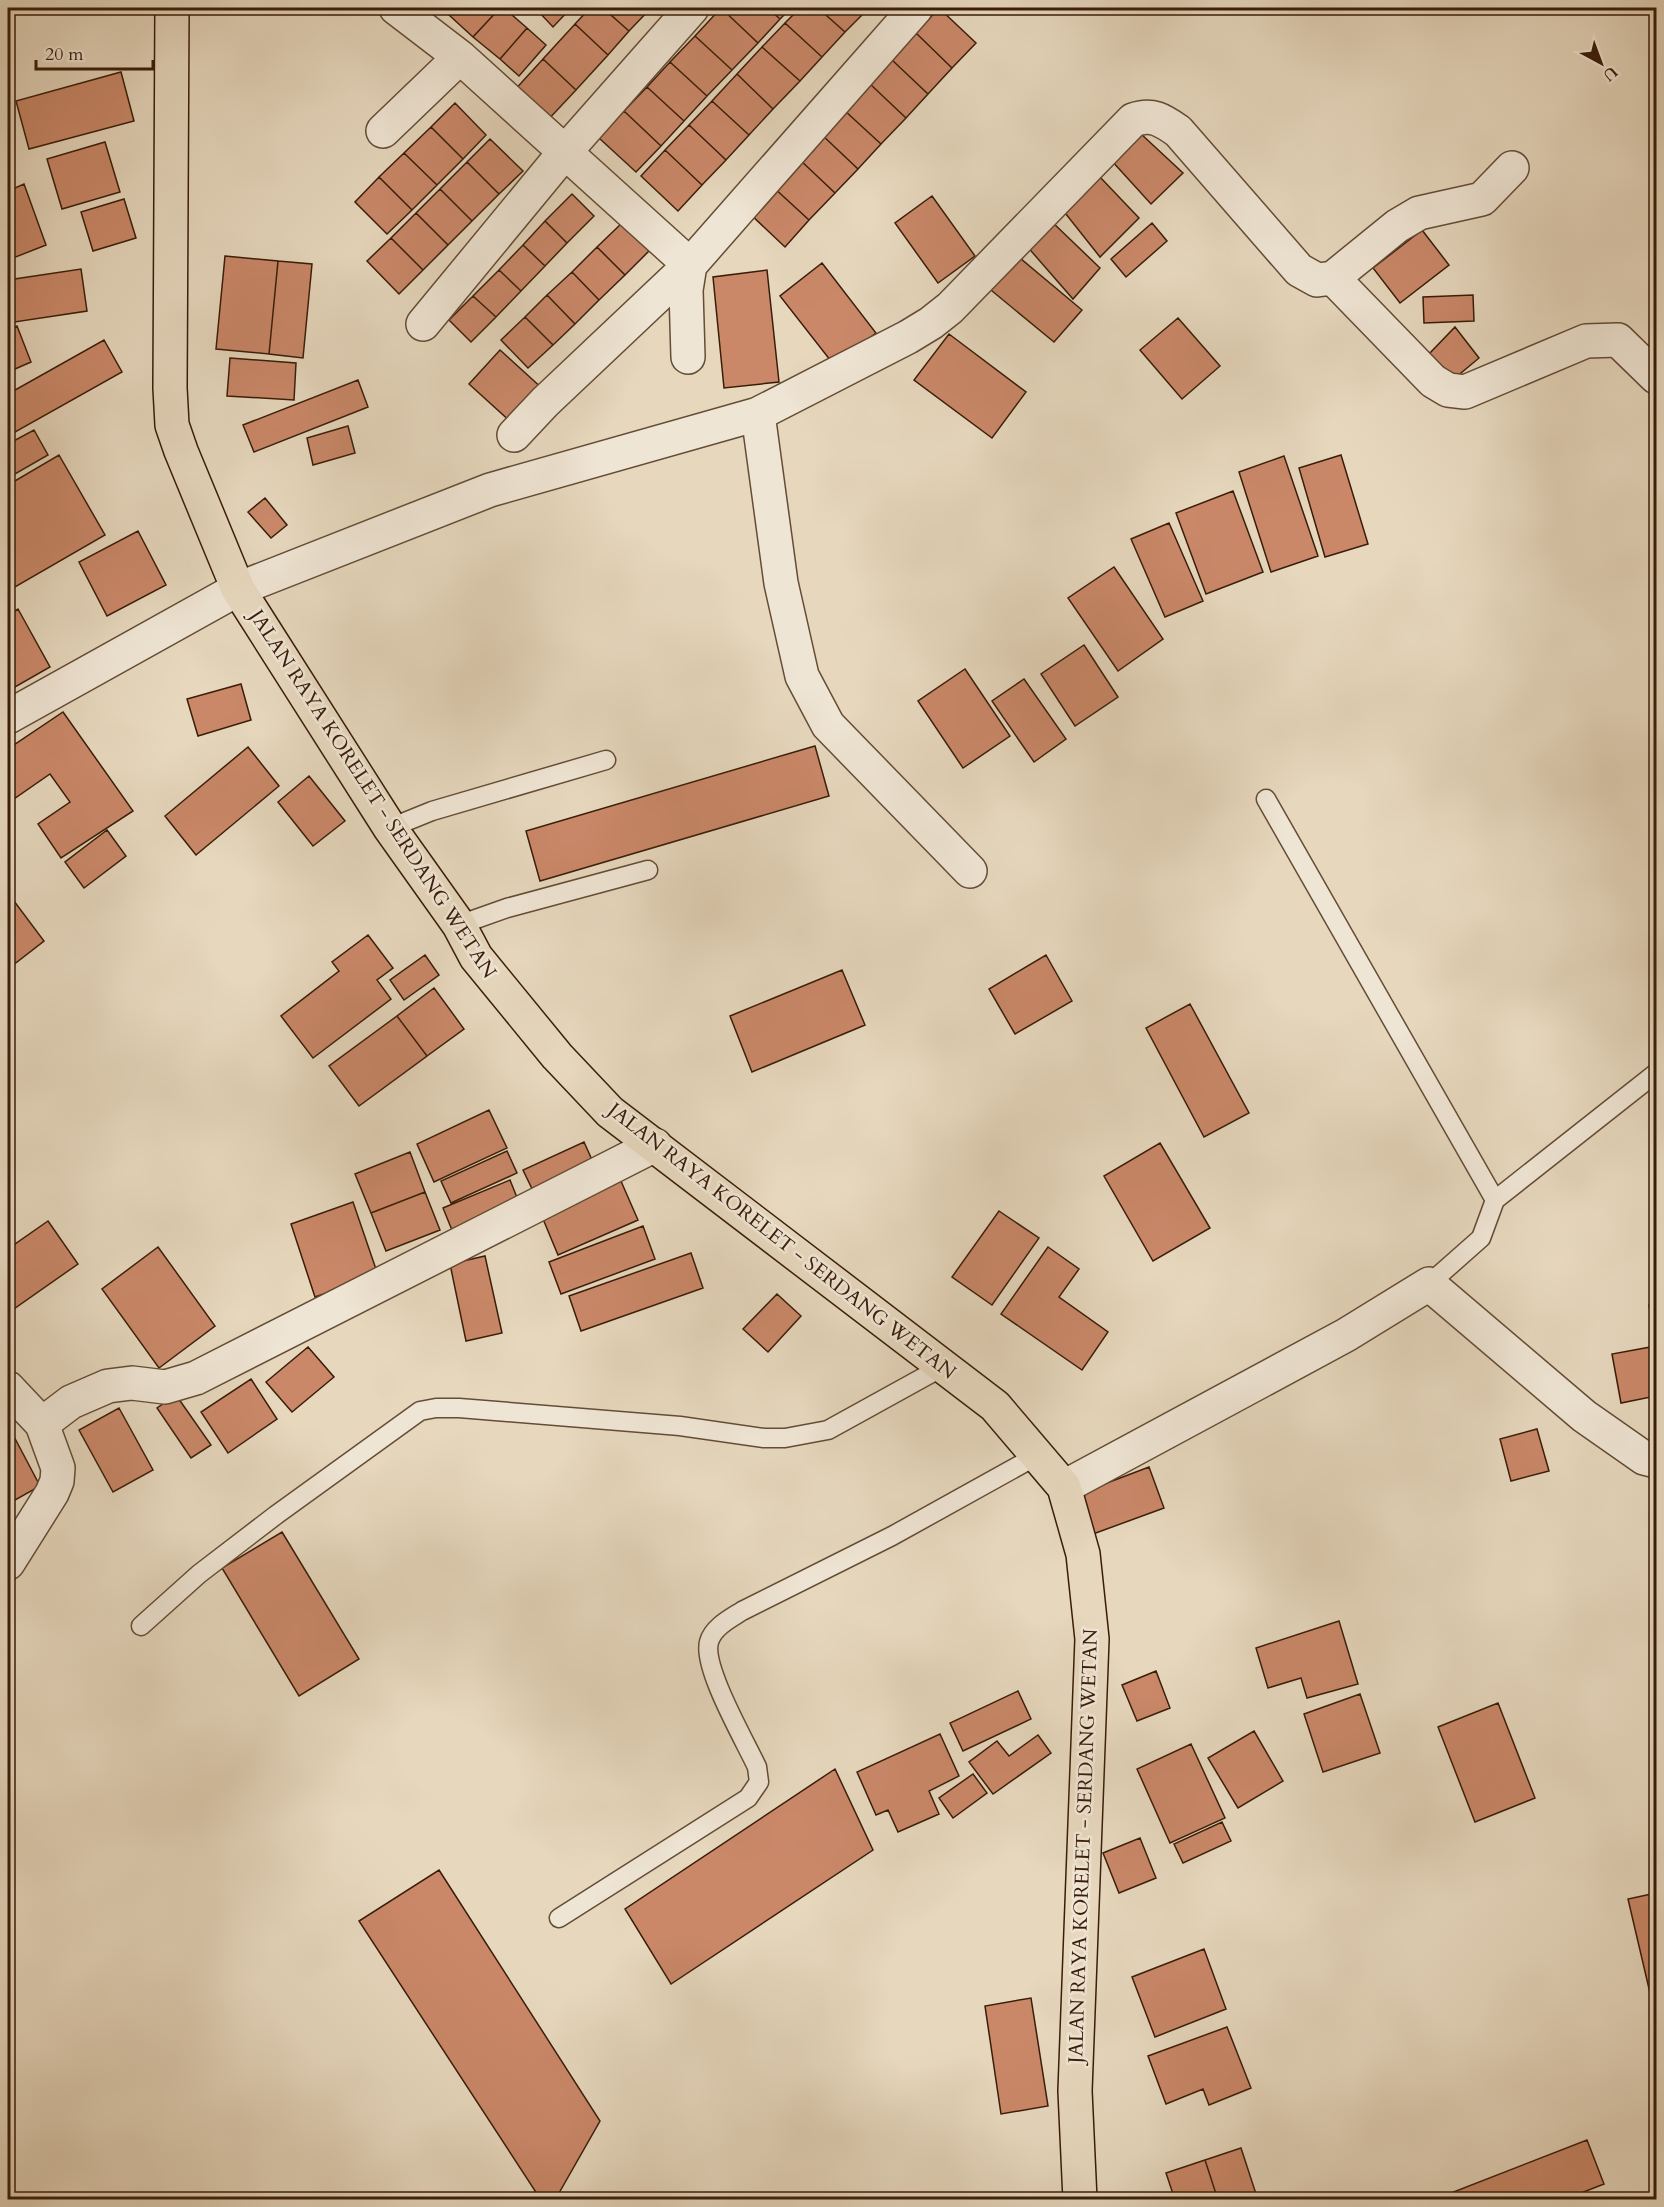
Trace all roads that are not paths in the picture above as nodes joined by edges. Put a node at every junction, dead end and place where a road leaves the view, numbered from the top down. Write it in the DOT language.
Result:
graph roads {
  1 [pos="172,8"];
  2 [pos="396,8"];
  3 [pos="692,8"];
  4 [pos="916,8"];
  5 [pos="460,57"];
  6 [pos="383,131"];
  7 [pos="564,153"];
  8 [pos="1512,168"];
  9 [pos="690,265"];
  10 [pos="1333,278"];
  11 [pos="423,324"];
  12 [pos="688,357"];
  13 [pos="1656,377"];
  14 [pos="758,414"];
  15 [pos="514,435"];
  16 [pos="238,589"];
  17 [pos="8,717"];
  18 [pos="606,760"];
  19 [pos="1266,799"];
  20 [pos="390,828"];
  21 [pos="648,870"];
  22 [pos="970,871"];
  23 [pos="459,925"];
  24 [pos="1656,1073"];
  25 [pos="655,1145"];
  26 [pos="1495,1200"];
  27 [pos="1429,1284"];
  28 [pos="944,1366"];
  29 [pos="8,1388"];
  30 [pos="42,1424"];
  31 [pos="1038,1455"];
  32 [pos="1656,1461"];
  33 [pos="1064,1487"];
  34 [pos="8,1563"];
  35 [pos="141,1626"];
  36 [pos="559,1918"];
  37 [pos="1080,2199"];
  1 -- 16 [label="main road, JALAN RAYA KORELET - SERDANG WETAN"];
  2 -- 5 [label="street"];
  3 -- 7 [label="street"];
  4 -- 9 [label="street"];
  5 -- 6 [label="street"];
  5 -- 7 [label="street"];
  7 -- 9 [label="street"];
  7 -- 11 [label="street"];
  8 -- 10 [label="street"];
  9 -- 12 [label="street"];
  9 -- 15 [label="street"];
  10 -- 13 [label="street"];
  10 -- 14 [label="street"];
  14 -- 16 [label="street"];
  14 -- 22 [label="street"];
  16 -- 17 [label="street"];
  16 -- 20 [label="main road, JALAN RAYA KORELET - SERDANG WETAN"];
  18 -- 20 [label="lane"];
  19 -- 26 [label="lane"];
  20 -- 23 [label="main road, JALAN RAYA KORELET - SERDANG WETAN"];
  21 -- 23 [label="lane"];
  23 -- 25 [label="main road, JALAN RAYA KORELET - SERDANG WETAN"];
  24 -- 26 [label="lane"];
  25 -- 28 [label="main road, JALAN RAYA KORELET - SERDANG WETAN"];
  25 -- 30 [label="street"];
  26 -- 27 [label="lane"];
  27 -- 32 [label="street"];
  27 -- 33 [label="street"];
  28 -- 31 [label="main road, JALAN RAYA KORELET - SERDANG WETAN"];
  28 -- 35 [label="lane"];
  29 -- 30 [label="street"];
  30 -- 34 [label="street"];
  31 -- 33 [label="main road, JALAN RAYA KORELET - SERDANG WETAN"];
  31 -- 36 [label="lane"];
  33 -- 37 [label="main road, JALAN RAYA KORELET - SERDANG WETAN"];
}
